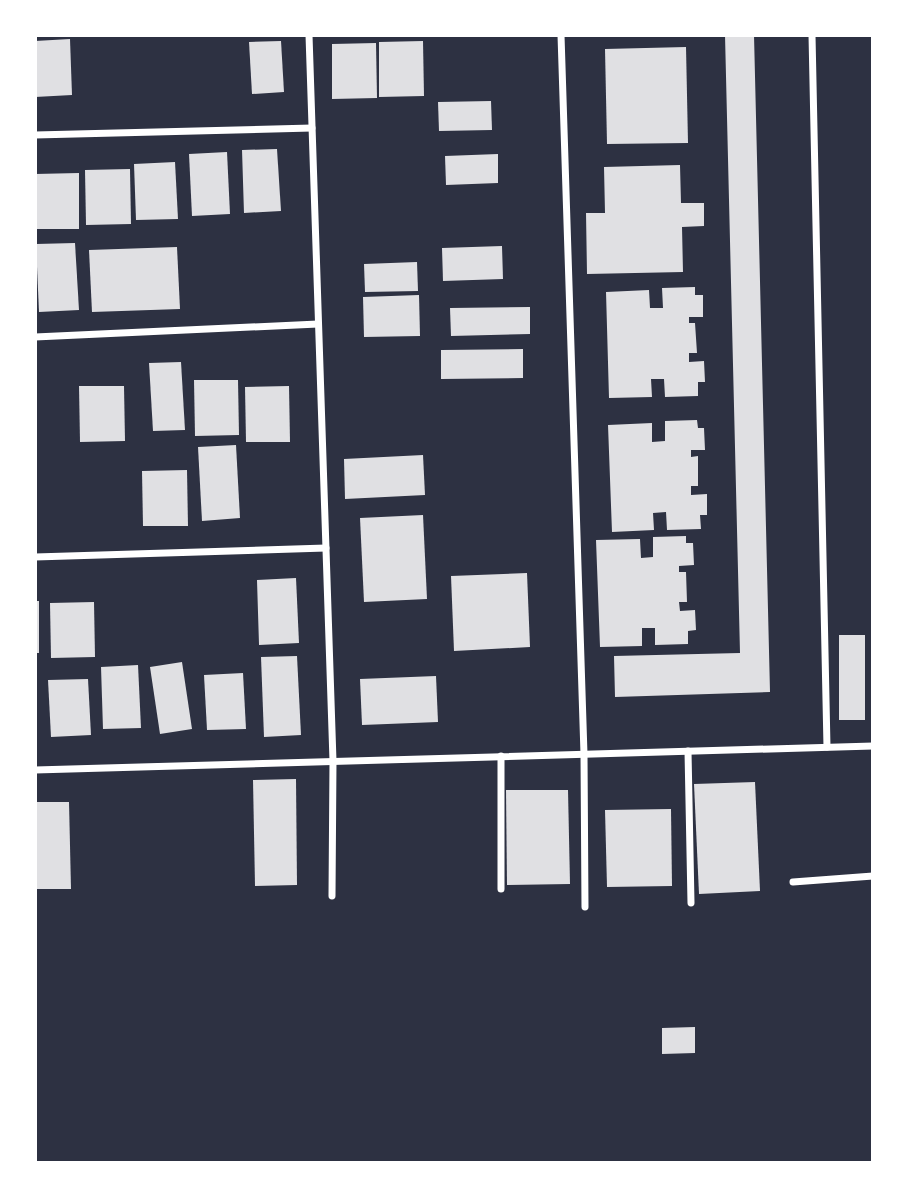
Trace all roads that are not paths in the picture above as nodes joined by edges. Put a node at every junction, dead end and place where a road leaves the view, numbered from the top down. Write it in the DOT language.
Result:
graph roads {
  1 [pos="309,35"];
  2 [pos="561,35"];
  3 [pos="813,35"];
  4 [pos="313,128"];
  5 [pos="35,135"];
  6 [pos="318,324"];
  7 [pos="35,337"];
  8 [pos="326,548"];
  9 [pos="35,557"];
  10 [pos="873,746"];
  11 [pos="827,747"];
  12 [pos="688,751"];
  13 [pos="584,754"];
  14 [pos="501,757"];
  15 [pos="333,761"];
  16 [pos="35,770"];
  17 [pos="873,876"];
  18 [pos="793,882"];
  19 [pos="501,889"];
  20 [pos="332,896"];
  21 [pos="691,903"];
  22 [pos="585,907"];
  1 -- 4 [label="street"];
  2 -- 13 [label="street"];
  3 -- 11 [label="street"];
  4 -- 5 [label="street"];
  4 -- 6 [label="street"];
  6 -- 7 [label="street"];
  6 -- 8 [label="street"];
  8 -- 9 [label="street"];
  8 -- 15 [label="street"];
  10 -- 11 [label="street"];
  11 -- 12 [label="street"];
  12 -- 13 [label="street"];
  12 -- 21 [label="street"];
  13 -- 14 [label="street"];
  13 -- 22 [label="street"];
  14 -- 15 [label="street"];
  14 -- 19 [label="street"];
  15 -- 16 [label="street"];
  15 -- 20 [label="street"];
  17 -- 18 [label="street"];
}
